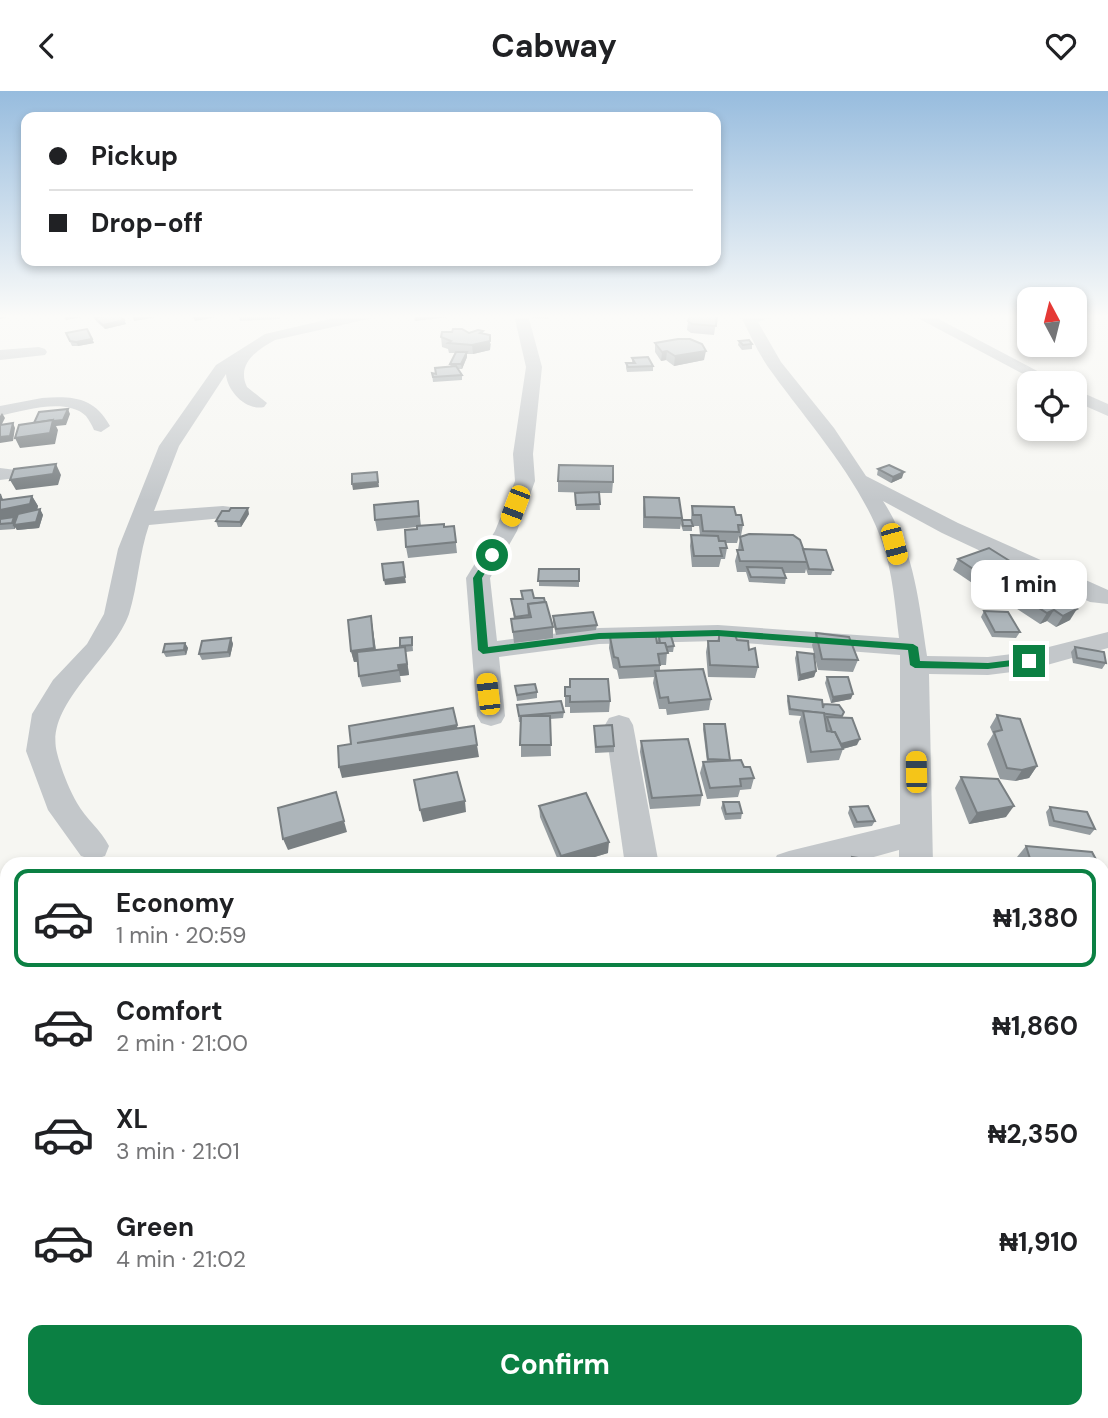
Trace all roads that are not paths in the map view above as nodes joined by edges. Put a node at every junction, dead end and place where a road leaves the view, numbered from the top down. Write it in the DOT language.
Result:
graph roads {
  1 [pos="215,377"];
  2 [pos="236,377"];
  3 [pos="533,377"];
  4 [pos="784,377"];
  5 [pos="1087,400"];
  6 [pos="258,403"];
  7 [pos="0,411"];
  8 [pos="1108,411"];
  9 [pos="101,426"];
  10 [pos="857,479"];
  11 [pos="223,512"];
  12 [pos="139,519"];
  13 [pos="1108,597"];
  14 [pos="1108,640"];
  15 [pos="483,650"];
  16 [pos="914,656"];
  17 [pos="491,716"];
  18 [pos="620,725"];
  19 [pos="93,846"];
  20 [pos="916,849"];
  21 [pos="641,857"];
  22 [pos="852,857"];
  1 -- 12 [label="street"];
  2 -- 6 [label="street"];
  3 -- 15 [label="street"];
  4 -- 10 [label="street"];
  5 -- 8 [label="street"];
  7 -- 9 [label="street"];
  10 -- 13 [label="street"];
  10 -- 16 [label="street"];
  11 -- 12 [label="street"];
  12 -- 19 [label="street"];
  14 -- 16 [label="street"];
  15 -- 16 [label="street"];
  15 -- 17 [label="street"];
  16 -- 20 [label="street"];
  18 -- 21 [label="street"];
  20 -- 22 [label="street"];
}
